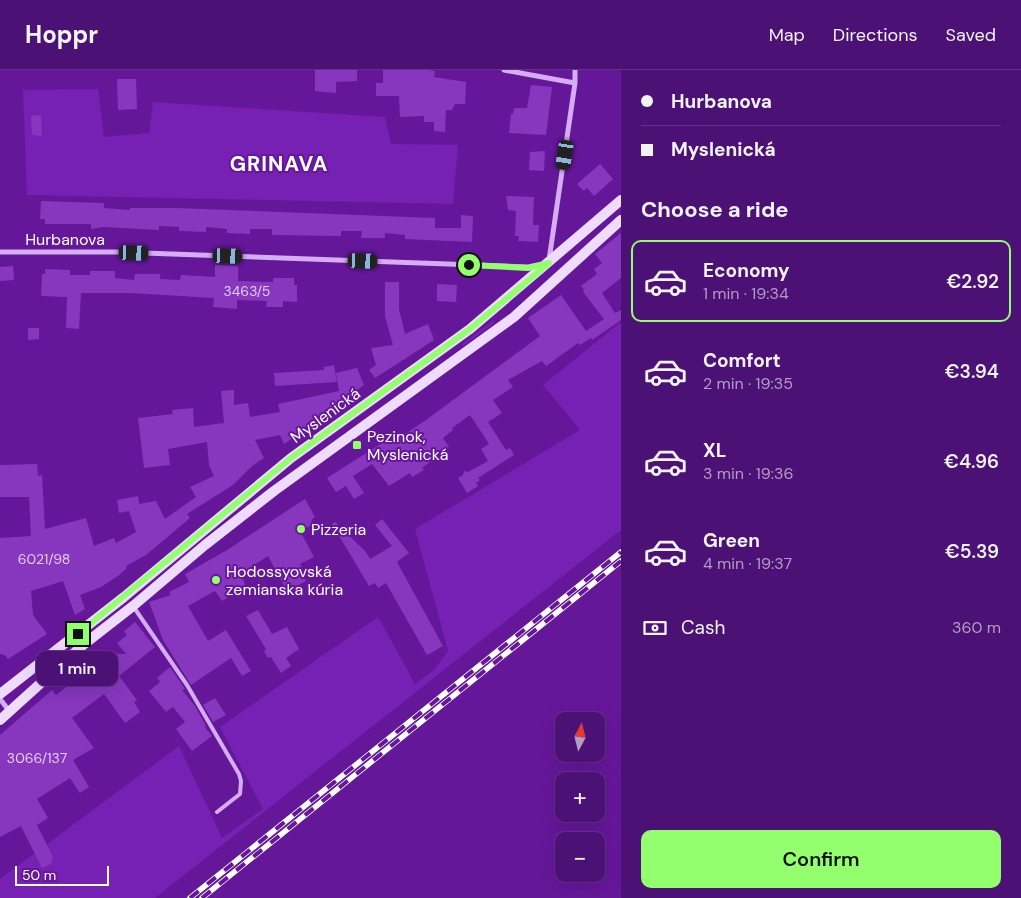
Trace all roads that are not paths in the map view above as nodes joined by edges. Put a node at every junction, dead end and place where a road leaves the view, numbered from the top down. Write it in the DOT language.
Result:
graph roads {
  1 [pos="504,70"];
  2 [pos="575,70"];
  3 [pos="575,83"];
  4 [pos="621,200"];
  5 [pos="621,220"];
  6 [pos="0,252"];
  7 [pos="549,263"];
  8 [pos="133,606"];
  9 [pos="0,694"];
  10 [pos="0,699"];
  11 [pos="10,712"];
  12 [pos="0,720"];
  13 [pos="217,812"];
  1 -- 3 [label="street"];
  2 -- 3 [label="street"];
  3 -- 7 [label="street"];
  4 -- 7 [label="main road, Myslenická"];
  5 -- 8 [label="main road, Myslenická"];
  6 -- 7 [label="street, Hurbanova"];
  7 -- 9 [label="main road, Myslenická"];
  8 -- 11 [label="main road, Myslenická"];
  8 -- 13 [label="lane"];
  10 -- 11 [label="street"];
  11 -- 12 [label="main road, Myslenická"];
}
